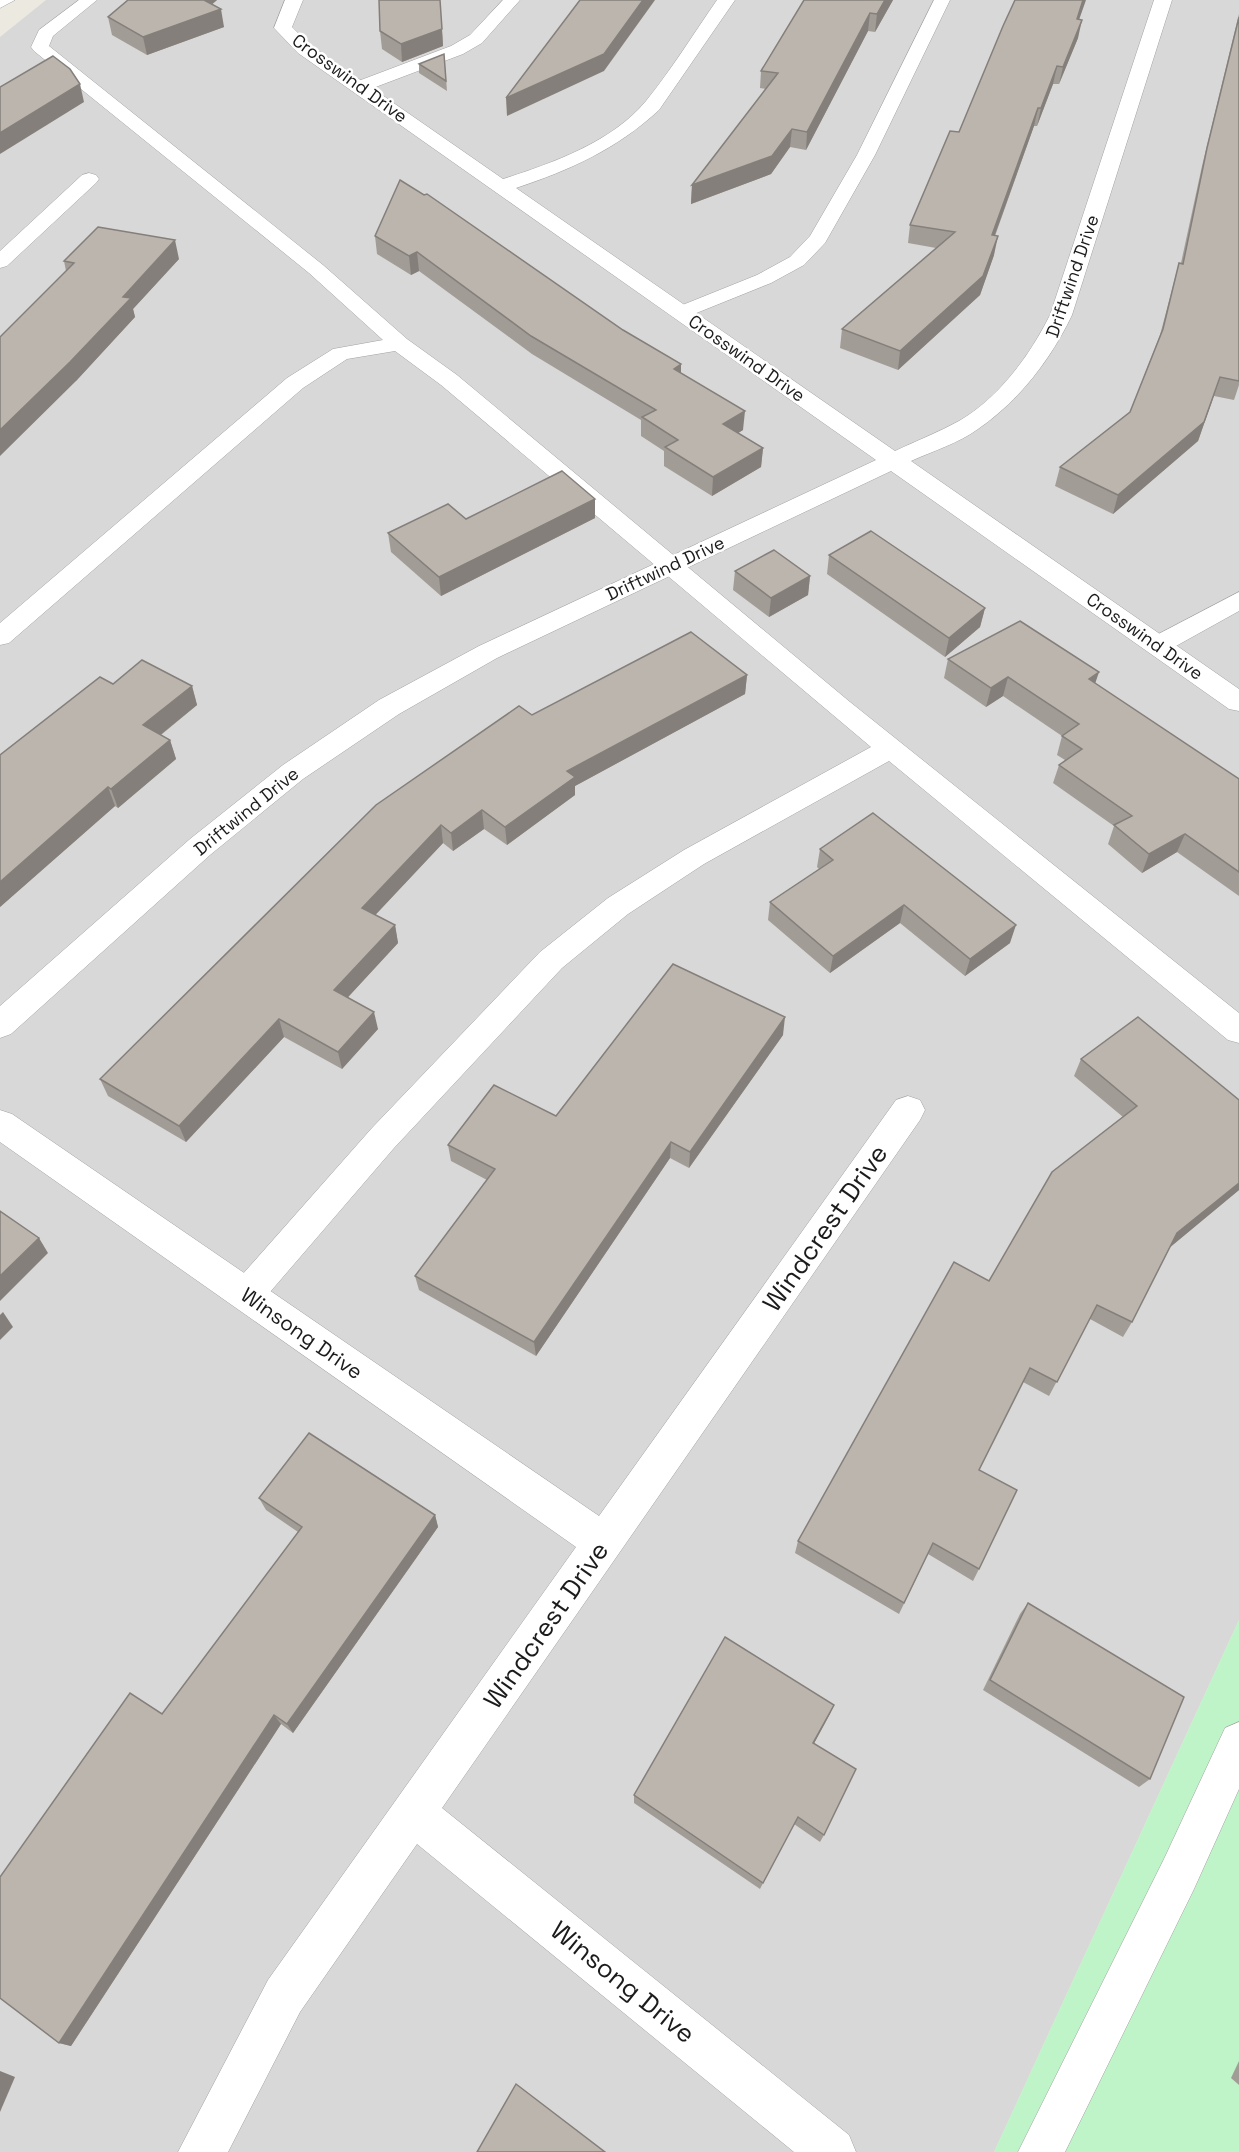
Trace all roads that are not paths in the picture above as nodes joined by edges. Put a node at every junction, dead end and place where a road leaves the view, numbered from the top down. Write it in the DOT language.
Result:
graph roads {
  1 [pos="6,0"];
  2 [pos="89,0"];
  3 [pos="294,0"];
  4 [pos="512,0"];
  5 [pos="726,0"];
  6 [pos="942,0"];
  7 [pos="1163,0"];
  8 [pos="0,3"];
  9 [pos="359,87"];
  10 [pos="89,179"];
  11 [pos="501,186"];
  12 [pos="0,262"];
  13 [pos="682,312"];
  14 [pos="399,344"];
  15 [pos="895,460"];
  16 [pos="669,567"];
  17 [pos="1239,600"];
  18 [pos="0,637"];
  19 [pos="1158,645"];
  20 [pos="1239,702"];
  21 [pos="891,748"];
  22 [pos="0,1025"];
  23 [pos="1239,1030"];
  24 [pos="908,1110"];
  25 [pos="0,1124"];
  26 [pos="246,1295"];
  27 [pos="604,1543"];
  28 [pos="1239,1742"];
  29 [pos="414,1813"];
  30 [pos="202,2152"];
  31 [pos="832,2152"];
  32 [pos="1041,2152"];
  1 -- 8 [label="street"];
  2 -- 14 [label="lane"];
  3 -- 9 [label="street, Crosswind Drive"];
  4 -- 9 [label="lane"];
  5 -- 11 [label="street"];
  6 -- 13 [label="lane"];
  7 -- 15 [label="street, Driftwind Drive"];
  9 -- 11 [label="street, Crosswind Drive"];
  10 -- 12 [label="street"];
  11 -- 13 [label="street, Crosswind Drive"];
  13 -- 15 [label="street, Crosswind Drive"];
  14 -- 16 [label="lane"];
  14 -- 18 [label="lane"];
  15 -- 16 [label="street, Driftwind Drive"];
  15 -- 19 [label="street, Crosswind Drive"];
  16 -- 21 [label="lane"];
  16 -- 22 [label="street, Driftwind Drive"];
  17 -- 19 [label="lane"];
  19 -- 20 [label="street, Crosswind Drive"];
  21 -- 23 [label="lane"];
  21 -- 26 [label="lane"];
  24 -- 27 [label="street, Windcrest Drive"];
  25 -- 26 [label="street, Winsong Drive"];
  26 -- 27 [label="street, Winsong Drive"];
  27 -- 29 [label="street, Windcrest Drive"];
  28 -- 32 [label="lane"];
  29 -- 30 [label="street, Windcrest Drive"];
  29 -- 31 [label="street, Winsong Drive"];
}
